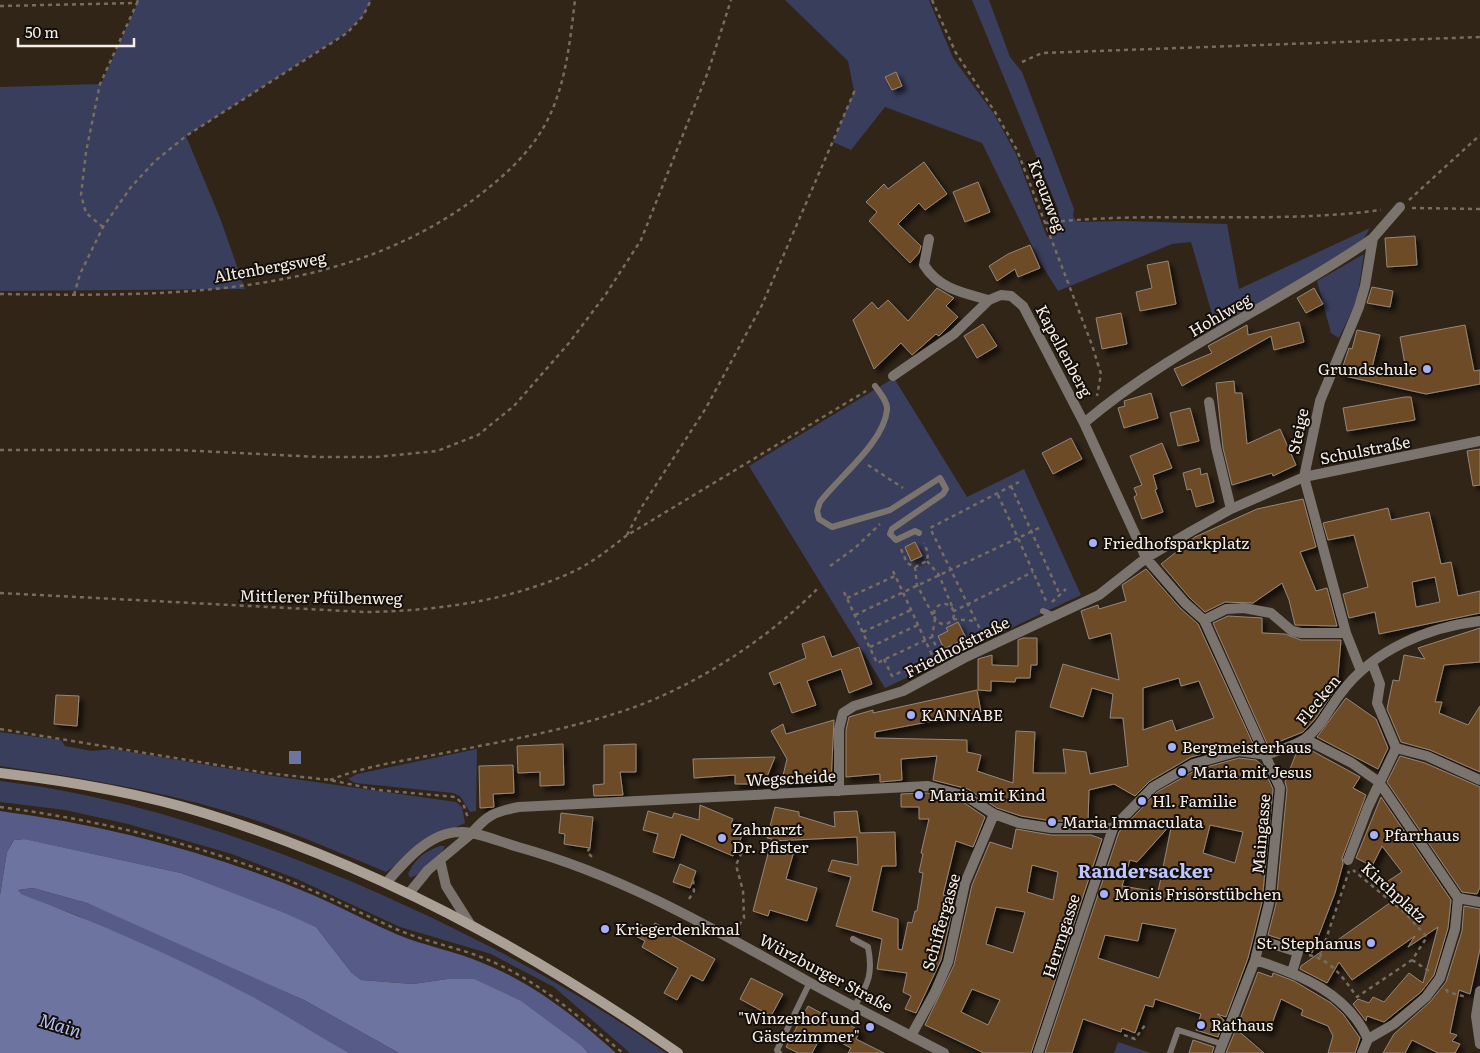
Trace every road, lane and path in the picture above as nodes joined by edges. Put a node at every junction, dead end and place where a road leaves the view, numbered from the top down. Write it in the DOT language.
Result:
graph roads {
  1 [pos="371,0"];
  2 [pos="575,0"];
  3 [pos="731,0"];
  4 [pos="932,0"];
  5 [pos="138,1"];
  6 [pos="0,6"];
  7 [pos="1480,37"];
  8 [pos="1022,62"];
  9 [pos="855,90"];
  10 [pos="1480,135"];
  11 [pos="1400,207"];
  12 [pos="1480,209"];
  13 [pos="1044,223"];
  14 [pos="102,227"];
  15 [pos="1374,238"];
  16 [pos="930,239"];
  17 [pos="0,294"];
  18 [pos="74,295"];
  19 [pos="989,300"];
  20 [pos="893,376"];
  21 [pos="875,386"];
  22 [pos="1209,402"];
  23 [pos="1094,415"];
  24 [pos="1084,423"];
  25 [pos="1480,441"];
  26 [pos="0,450"];
  27 [pos="858,458"];
  28 [pos="1304,477"];
  29 [pos="1019,482"];
  30 [pos="1011,486"];
  31 [pos="997,493"];
  32 [pos="913,494"];
  33 [pos="1232,509"];
  34 [pos="890,510"];
  35 [pos="1039,528"];
  36 [pos="1031,532"];
  37 [pos="919,533"];
  38 [pos="626,536"];
  39 [pos="1018,538"];
  40 [pos="898,544"];
  41 [pos="1146,558"];
  42 [pos="927,561"];
  43 [pos="830,566"];
  44 [pos="915,567"];
  45 [pos="950,570"];
  46 [pos="893,571"];
  47 [pos="1033,572"];
  48 [pos="939,575"];
  49 [pos="895,576"];
  50 [pos="917,585"];
  51 [pos="819,587"];
  52 [pos="1066,589"];
  53 [pos="844,592"];
  54 [pos="0,593"];
  55 [pos="903,593"];
  56 [pos="1060,595"];
  57 [pos="847,598"];
  58 [pos="968,604"];
  59 [pos="911,610"];
  60 [pos="954,612"];
  61 [pos="855,615"];
  62 [pos="935,619"];
  63 [pos="953,619"];
  64 [pos="1204,620"];
  65 [pos="976,621"];
  66 [pos="1480,621"];
  67 [pos="918,625"];
  68 [pos="863,632"];
  69 [pos="1346,633"];
  70 [pos="932,637"];
  71 [pos="985,638"];
  72 [pos="925,640"];
  73 [pos="870,647"];
  74 [pos="933,657"];
  75 [pos="884,660"];
  76 [pos="1372,663"];
  77 [pos="1361,671"];
  78 [pos="0,729"];
  79 [pos="1305,740"];
  80 [pos="1396,748"];
  81 [pos="1267,754"];
  82 [pos="0,773"];
  83 [pos="330,780"];
  84 [pos="1480,780"];
  85 [pos="1380,784"];
  86 [pos="839,791"];
  87 [pos="0,807"];
  88 [pos="994,814"];
  89 [pos="1113,828"];
  90 [pos="471,834"];
  91 [pos="739,843"];
  92 [pos="590,848"];
  93 [pos="592,857"];
  94 [pos="440,860"];
  95 [pos="1348,860"];
  96 [pos="693,879"];
  97 [pos="387,882"];
  98 [pos="410,892"];
  99 [pos="1458,898"];
  100 [pos="689,899"];
  101 [pos="1480,902"];
  102 [pos="470,924"];
  103 [pos="739,925"];
  104 [pos="665,932"];
  105 [pos="673,935"];
  106 [pos="853,938"];
  107 [pos="1260,940"];
  108 [pos="1255,960"];
  109 [pos="1412,960"];
  110 [pos="1292,972"];
  111 [pos="1440,978"];
  112 [pos="810,982"];
  113 [pos="1479,996"];
  114 [pos="855,1005"];
  115 [pos="1145,1025"];
  116 [pos="911,1036"];
  117 [pos="1124,1036"];
  118 [pos="1368,1039"];
  119 [pos="1480,1044"];
  120 [pos="1221,1048"];
  121 [pos="623,1053"];
  122 [pos="678,1053"];
  123 [pos="779,1053"];
  124 [pos="944,1053"];
  125 [pos="1038,1053"];
  126 [pos="1170,1053"];
  127 [pos="1362,1053"];
  1 -- 14 [label="path"];
  2 -- 18 [label="path, Altenbergsweg"];
  3 -- 26 [label="path"];
  4 -- 13 [label="path, Kreuzweg"];
  5 -- 6 [label="path"];
  5 -- 14 [label="path"];
  7 -- 8 [label="path"];
  9 -- 38 [label="path"];
  10 -- 11 [label="path"];
  11 -- 12 [label="path"];
  11 -- 13 [label="path"];
  11 -- 15 [label="street, Steige"];
  13 -- 23 [label="path, Kreuzweg"];
  14 -- 18 [label="path"];
  15 -- 23 [label="street, Hohlweg"];
  15 -- 28 [label="street, Steige"];
  16 -- 19 [label="street"];
  17 -- 18 [label="path, Altenbergsweg"];
  19 -- 20 [label="street"];
  19 -- 24 [label="street, Kapellenberg"];
  21 -- 27 [label="lane"];
  21 -- 38 [label="path, Mittlerer Pfülbenweg"];
  22 -- 33 [label="street"];
  23 -- 24 [label="street, Hohlweg"];
  24 -- 41 [label="street, Kapellenberg"];
  25 -- 28 [label="street, Schulstraße"];
  27 -- 32 [label="path"];
  27 -- 34 [label="lane"];
  28 -- 33 [label="street, Schulstraße"];
  28 -- 69 [label="street, Steige"];
  29 -- 30 [label="path"];
  30 -- 31 [label="path"];
  30 -- 36 [label="path"];
  31 -- 39 [label="path"];
  31 -- 45 [label="path"];
  32 -- 34 [label="lane"];
  32 -- 37 [label="lane"];
  33 -- 41 [label="street, Schulstraße"];
  34 -- 43 [label="path"];
  35 -- 36 [label="path"];
  36 -- 39 [label="path"];
  36 -- 56 [label="path"];
  37 -- 42 [label="path"];
  38 -- 54 [label="path, Mittlerer Pfülbenweg"];
  39 -- 45 [label="path"];
  39 -- 47 [label="path"];
  40 -- 44 [label="path"];
  41 -- 64 [label="street, Maingasse"];
  41 -- 86 [label="street, Friedhofstraße"];
  42 -- 44 [label="path"];
  42 -- 48 [label="path"];
  44 -- 50 [label="path"];
  45 -- 48 [label="path"];
  45 -- 58 [label="path"];
  46 -- 49 [label="path"];
  47 -- 56 [label="path"];
  47 -- 58 [label="path"];
  48 -- 50 [label="path"];
  48 -- 60 [label="path"];
  49 -- 55 [label="path"];
  49 -- 57 [label="path"];
  50 -- 55 [label="path"];
  50 -- 62 [label="path"];
  51 -- 83 [label="path"];
  52 -- 56 [label="path"];
  53 -- 57 [label="path"];
  55 -- 59 [label="path"];
  55 -- 61 [label="path"];
  57 -- 61 [label="path"];
  58 -- 60 [label="path"];
  58 -- 65 [label="path"];
  59 -- 67 [label="path"];
  59 -- 68 [label="path"];
  60 -- 62 [label="path"];
  60 -- 63 [label="path"];
  61 -- 68 [label="path"];
  62 -- 63 [label="path"];
  62 -- 70 [label="path"];
  63 -- 65 [label="path"];
  64 -- 69 [label="street"];
  64 -- 81 [label="street, Maingasse"];
  65 -- 71 [label="path"];
  66 -- 76 [label="street, Flecken"];
  67 -- 72 [label="path"];
  67 -- 73 [label="path"];
  68 -- 73 [label="path"];
  69 -- 77 [label="street, Steige"];
  70 -- 72 [label="path"];
  70 -- 74 [label="path"];
  72 -- 74 [label="path"];
  72 -- 75 [label="path"];
  73 -- 75 [label="path"];
  74 -- 75 [label="path"];
  76 -- 77 [label="street, Flecken"];
  76 -- 80 [label="street"];
  77 -- 79 [label="street, Flecken"];
  78 -- 83 [label="path"];
  79 -- 81 [label="street, Flecken"];
  79 -- 85 [label="street"];
  80 -- 84 [label="street"];
  80 -- 85 [label="street"];
  81 -- 89 [label="street, Herrngasse"];
  81 -- 107 [label="street, Maingasse"];
  82 -- 97 [label="main road"];
  83 -- 90 [label="path"];
  85 -- 95 [label="street"];
  85 -- 99 [label="street"];
  86 -- 88 [label="street, Wegscheide"];
  86 -- 90 [label="street, Wegscheide"];
  87 -- 121 [label="path"];
  88 -- 89 [label="street, Wegscheide"];
  88 -- 116 [label="street, Schiffergasse"];
  89 -- 125 [label="street, Herrngasse"];
  90 -- 94 [label="street"];
  90 -- 97 [label="street, Würzburger Straße"];
  90 -- 112 [label="street, Würzburger Straße"];
  91 -- 103 [label="path"];
  92 -- 93 [label="path"];
  94 -- 98 [label="street"];
  94 -- 102 [label="street"];
  96 -- 100 [label="path"];
  97 -- 98 [label="main road"];
  98 -- 102 [label="main road"];
  99 -- 101 [label="street"];
  99 -- 111 [label="street"];
  102 -- 122 [label="main road"];
  104 -- 105 [label="path"];
  106 -- 114 [label="lane"];
  107 -- 108 [label="street, Maingasse"];
  107 -- 110 [label="street"];
  108 -- 110 [label="street"];
  108 -- 120 [label="street, Maingasse"];
  109 -- 109 [label="path, Kirchplatz"];
  109 -- 111 [label="path"];
  110 -- 118 [label="street"];
  111 -- 113 [label="path"];
  111 -- 118 [label="street"];
  112 -- 114 [label="street, Würzburger Straße"];
  112 -- 123 [label="lane"];
  113 -- 119 [label="street"];
  114 -- 116 [label="street, Würzburger Straße"];
  115 -- 117 [label="path"];
  116 -- 124 [label="street, Würzburger Straße"];
  118 -- 127 [label="street"];
  120 -- 126 [label="lane"];
}
